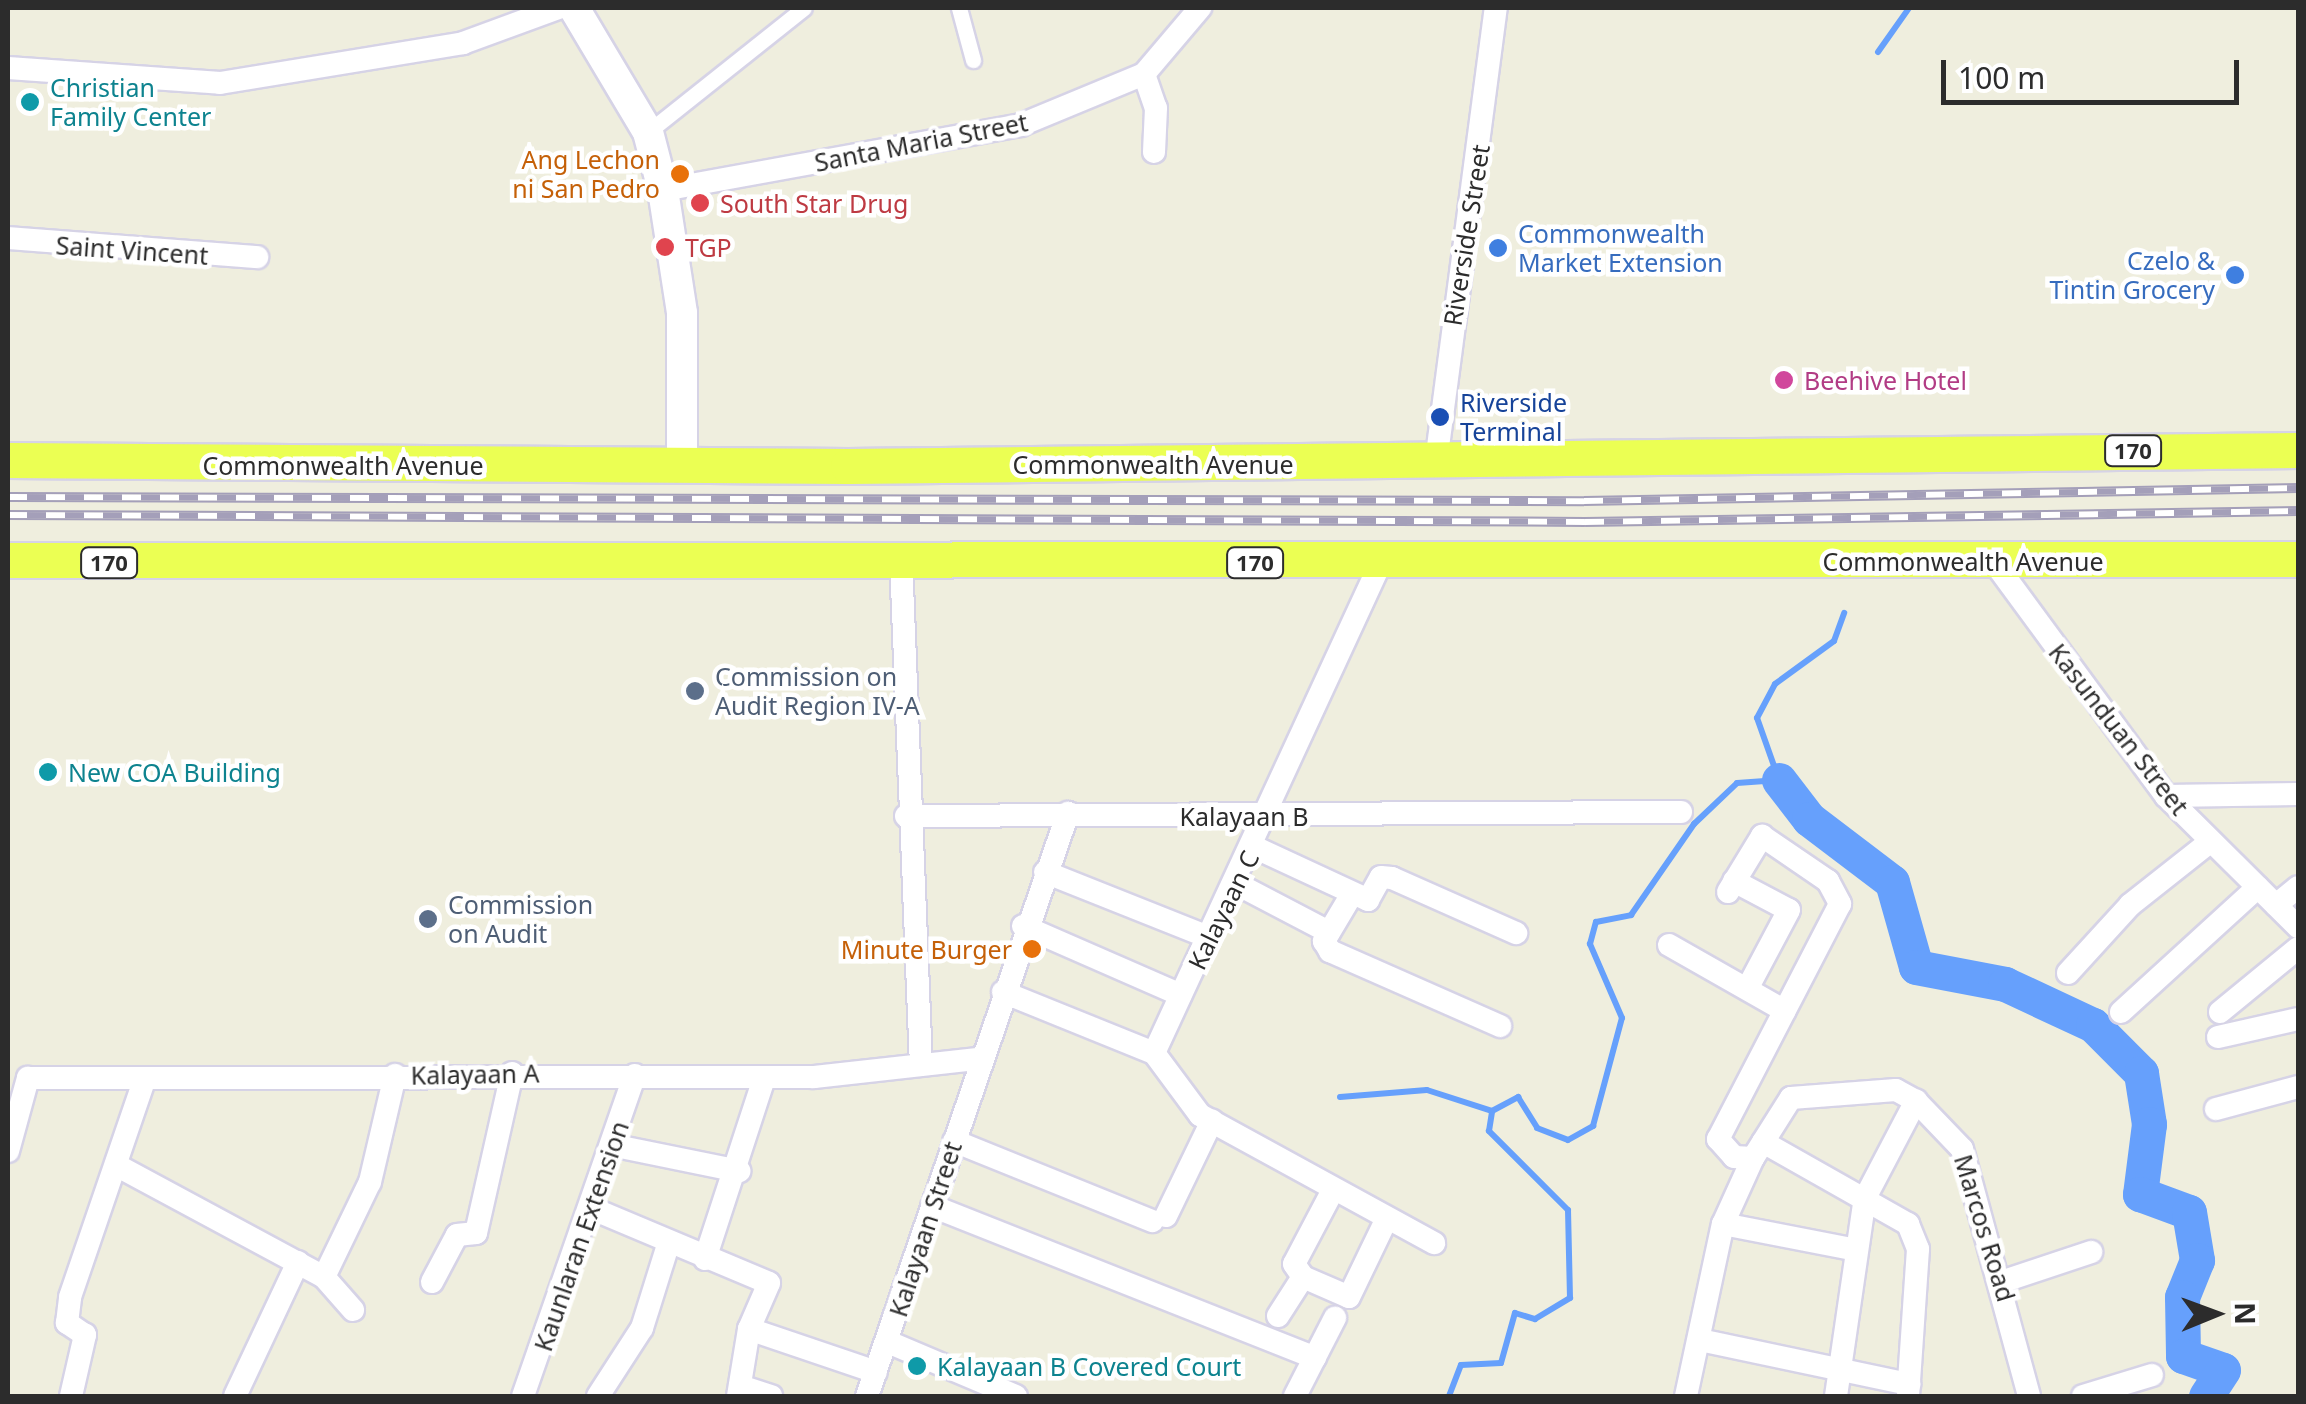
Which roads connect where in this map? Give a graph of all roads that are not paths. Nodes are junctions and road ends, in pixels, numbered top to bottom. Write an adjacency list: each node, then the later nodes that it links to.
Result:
1 (558, 8): 8 (street)
2 (574, 8): 10 (main road)
3 (804, 8): 10 (street)
4 (959, 8): 7 (street)
5 (1200, 8): 9 (street, Santa Maria Street)
6 (1496, 8): 17 (street, Riverside Street)
7 (973, 60)
8 (8, 68)
9 (1144, 74): 11 (street); 12 (street, Santa Maria Street)
10 (648, 132): 12 (main road)
11 (1154, 152)
12 (663, 190): 18 (main road)
13 (8, 238): 14 (street, Saint Vincent)
14 (257, 257)
15 (2298, 450): 17 (main road, Commonwealth Avenue / 170)
16 (8, 460): 18 (main road, Commonwealth Avenue / 170)
17 (1436, 462): 18 (main road, Commonwealth Avenue / 170)
18 (682, 466)
19 (901, 559): 21 (main road, Commonwealth Avenue / 170); 22 (main road, Commonwealth Avenue / 170); 28 (street)
20 (2298, 559): 23 (main road, Commonwealth Avenue / 170)
21 (8, 560)
22 (1381, 562): 23 (main road, Commonwealth Avenue / 170); 29 (street, Kalayaan C)
23 (1994, 562): 25 (street, Kasunduan Street)
24 (2298, 794): 25 (street)
25 (2166, 796): 30 (street, Kasunduan Street)
26 (1682, 812): 29 (street, Kalayaan B)
27 (1068, 813): 28 (street, Kalayaan B); 29 (street, Kalayaan B); 32 (street)
28 (906, 816): 59 (street)
29 (1266, 817): 31 (street, Kalayaan C)
30 (2211, 841): 34 (street, Kasunduan Street); 47 (street)
31 (1254, 848): 33 (street, Kalayaan C); 36 (street)
32 (1045, 872): 38 (street); 43 (street)
33 (1237, 884): 41 (street); 43 (street, Kalayaan C)
34 (2258, 887): 37 (street, Kasunduan Street); 52 (street)
35 (2298, 887): 37 (street)
36 (1352, 894): 41 (street); 42 (street)
37 (2276, 905): 39 (street, Kasunduan Street)
38 (1023, 926): 49 (street); 50 (street)
39 (2298, 927)
40 (1780, 928): 45 (street); 45 (street); 48 (street)
41 (1328, 932): 55 (street)
42 (1516, 932)
43 (1208, 937): 50 (street, Kalayaan C)
44 (1669, 945): 48 (street)
45 (1820, 948): 51 (street)
46 (2298, 948): 53 (street)
47 (2068, 973)
48 (1747, 989): 51 (street)
49 (1002, 992): 57 (street); 58 (street)
50 (1181, 995): 57 (street, Kalayaan C)
51 (1785, 1011): 72 (street)
52 (2121, 1012)
53 (2220, 1012)
54 (2298, 1020): 56 (street)
55 (1500, 1026)
56 (2218, 1037)
57 (1154, 1053): 68 (street)
58 (978, 1059): 59 (street, Kalayaan A); 69 (street, Kalayaan Street)
59 (921, 1065): 64 (street, Kalayaan A)
60 (512, 1072): 61 (street, Kalayaan A); 62 (street, Kalayaan A); 90 (street)
61 (395, 1075): 63 (street, Kalayaan A); 87 (street)
62 (636, 1075): 64 (street, Kalayaan A); 70 (street, Kaunlaran Extension)
63 (145, 1078): 71 (street, Kalayaan A); 73 (street)
64 (764, 1078): 74 (street)
65 (2298, 1087): 67 (street)
66 (1916, 1102): 72 (street); 76 (street); 89 (street, Marcos Road)
67 (2216, 1109)
68 (1212, 1121): 69 (street); 75 (street)
69 (954, 1141): 77 (street, Kalayaan Street)
70 (616, 1146): 74 (street); 78 (street, Kaunlaran Extension)
71 (8, 1150)
72 (1758, 1150): 76 (street); 80 (street)
73 (116, 1165): 86 (street); 104 (street)
74 (738, 1171): 85 (street)
75 (1332, 1192): 79 (street); 88 (street)
76 (1864, 1198): 83 (street); 101 (street)
77 (932, 1206): 96 (street, Kalayaan Street); 97 (street)
78 (593, 1210): 81 (street); 103 (street, Kaunlaran Extension)
79 (1386, 1220): 82 (street); 88 (street)
80 (1723, 1224): 83 (street); 95 (street)
81 (669, 1242): 85 (street); 106 (street)
82 (1434, 1243)
83 (1852, 1248): 100 (street)
84 (2091, 1252): 89 (street)
85 (706, 1258): 94 (street)
86 (298, 1262): 87 (street); 105 (street)
87 (324, 1277): 91 (street)
88 (1303, 1277): 92 (street)
89 (2004, 1281): 112 (street, Marcos Road)
90 (432, 1282)
91 (353, 1310)
92 (1278, 1316)
93 (1335, 1318): 97 (street)
94 (749, 1329): 98 (street); 102 (street)
95 (1700, 1340): 100 (street); 111 (street)
96 (888, 1342): 98 (street, Kalayaan Street); 109 (street)
97 (1315, 1358): 110 (street)
98 (876, 1372): 108 (street, Kalayaan Street)
99 (2152, 1376): 113 (street)
100 (1838, 1385): 101 (street)
101 (1908, 1390)
102 (739, 1391): 107 (street)
103 (525, 1395)
104 (71, 1396)
105 (235, 1396)
106 (598, 1396)
107 (771, 1396)
108 (867, 1396)
109 (1016, 1396)
110 (1295, 1396)
111 (1686, 1396)
112 (2029, 1396)
113 (2083, 1396)

